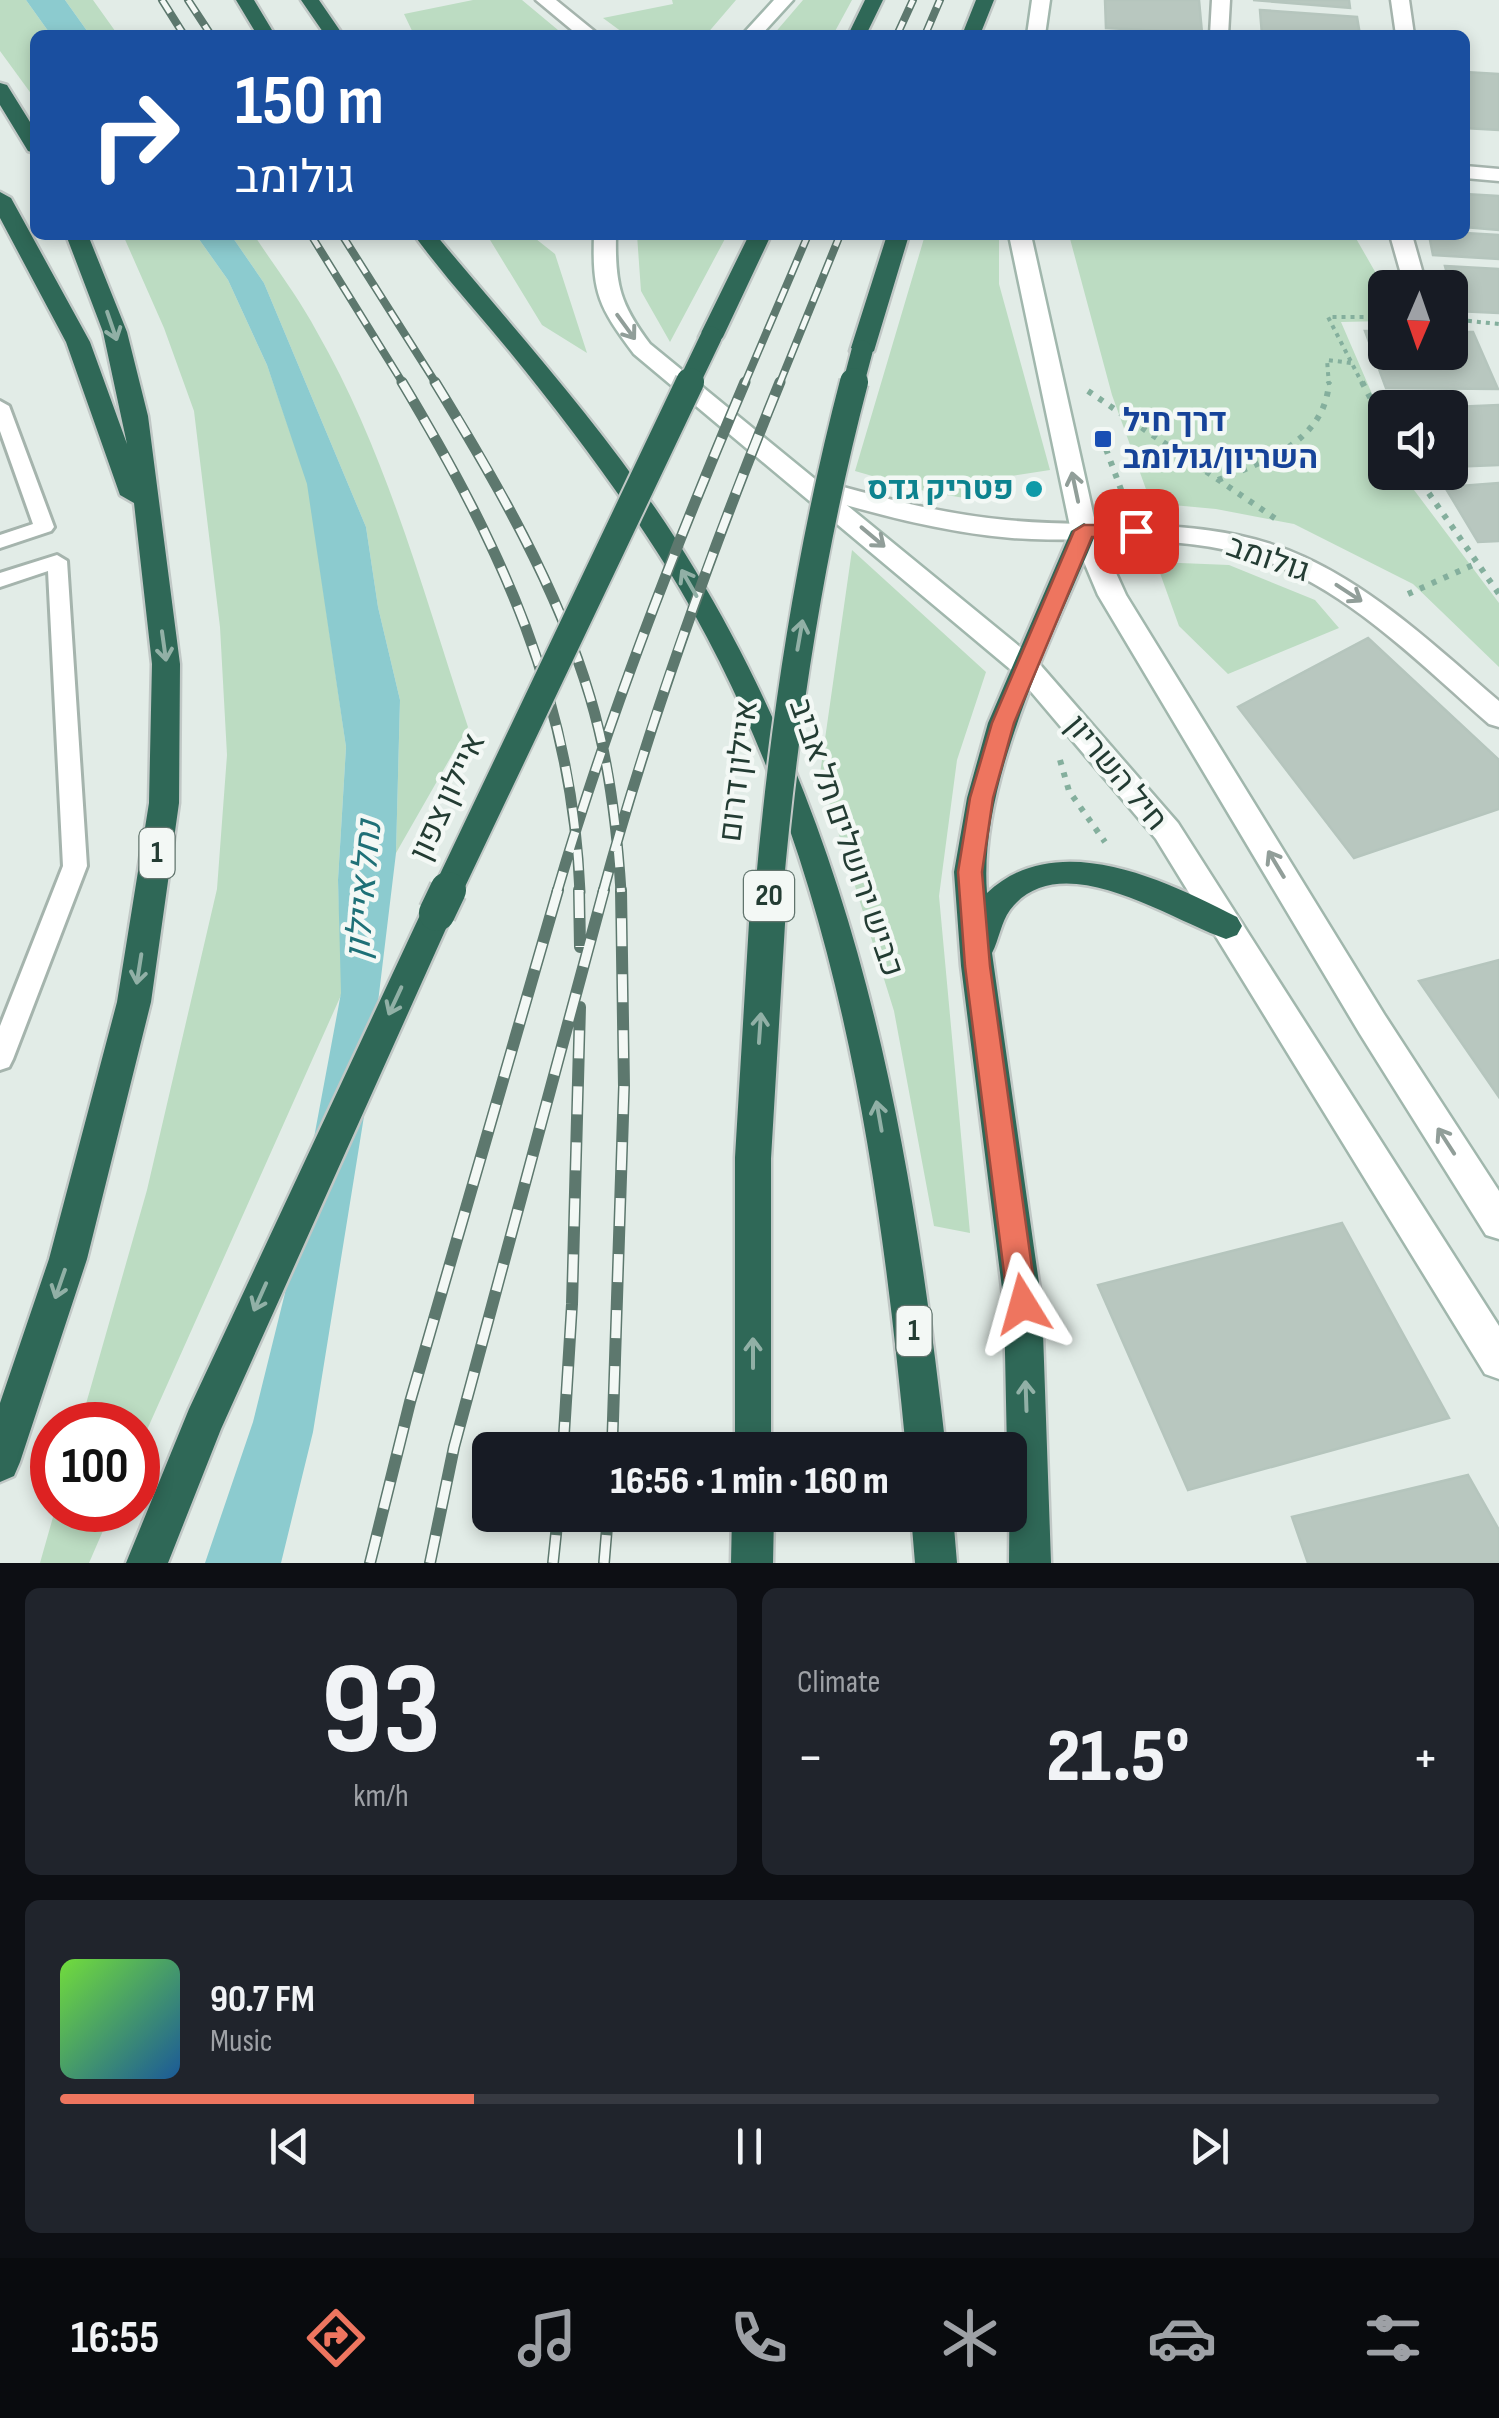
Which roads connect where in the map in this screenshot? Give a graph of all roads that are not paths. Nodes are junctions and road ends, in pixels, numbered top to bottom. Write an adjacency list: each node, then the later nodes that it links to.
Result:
1 (245, 0): 10 (highway)
2 (310, 0): 11 (highway)
3 (545, 0): 12 (main road)
4 (784, 0): 13 (main road)
5 (874, 0): 14 (highway)
6 (985, 0): 15 (highway)
7 (1040, 0): 16 (main road)
8 (1221, 0): 17 (main road)
9 (1400, 0): 18 (main road)
10 (263, 30)
11 (331, 30)
12 (584, 30)
13 (757, 30)
14 (859, 30)
15 (973, 30)
16 (1037, 30)
17 (1219, 30)
18 (1404, 30)
19 (0, 89): 20 (highway)
20 (30, 139)
21 (1470, 172): 22 (main road)
22 (1499, 175)
23 (0, 198): 38 (highway)
24 (80, 240): 38 (highway, 1, one-way to 38)
25 (429, 240): 33 (highway, כביש ירושלים תל אביב / 1)
26 (448, 240): 33 (highway)
27 (606, 240): 35 (main road, חיל השריון, one-way to 35)
28 (758, 240): 51 (highway, איילון צפון, one-way to 51, bridge)
29 (896, 240): 47 (highway, איילון דרום / 20, one-way to 29, bridge)
30 (1021, 240): 36 (main road, one-way to 30)
31 (1402, 240): 32 (main road)
32 (1411, 270)
33 (480, 302): 48 (highway, כביש ירושלים תל אביב / 1, one-way to 33)
34 (0, 406): 37 (lane)
35 (814, 487): 36 (main road, גולומב); 40 (main road, חיל השריון, one-way to 40)
36 (1084, 531): 40 (highway); 41 (main road, גולומב, one-way to 41); 45 (main road, one-way to 36)
37 (0, 542)
38 (150, 542): 49 (highway, 1, one-way to 49)
39 (0, 580): 44 (lane)
40 (1026, 667): 42 (main road, חיל השריון); 43 (highway)
41 (1499, 717)
42 (1226, 926): 43 (highway); 46 (main road, חיל השריון)
43 (977, 966): 53 (highway, one-way to 43)
44 (0, 1059)
45 (1499, 1223)
46 (1499, 1361)
47 (753, 1432)
48 (924, 1432)
49 (0, 1462)
50 (933, 1532): 52 (highway)
51 (146, 1563)
52 (936, 1563)
53 (1030, 1563)

